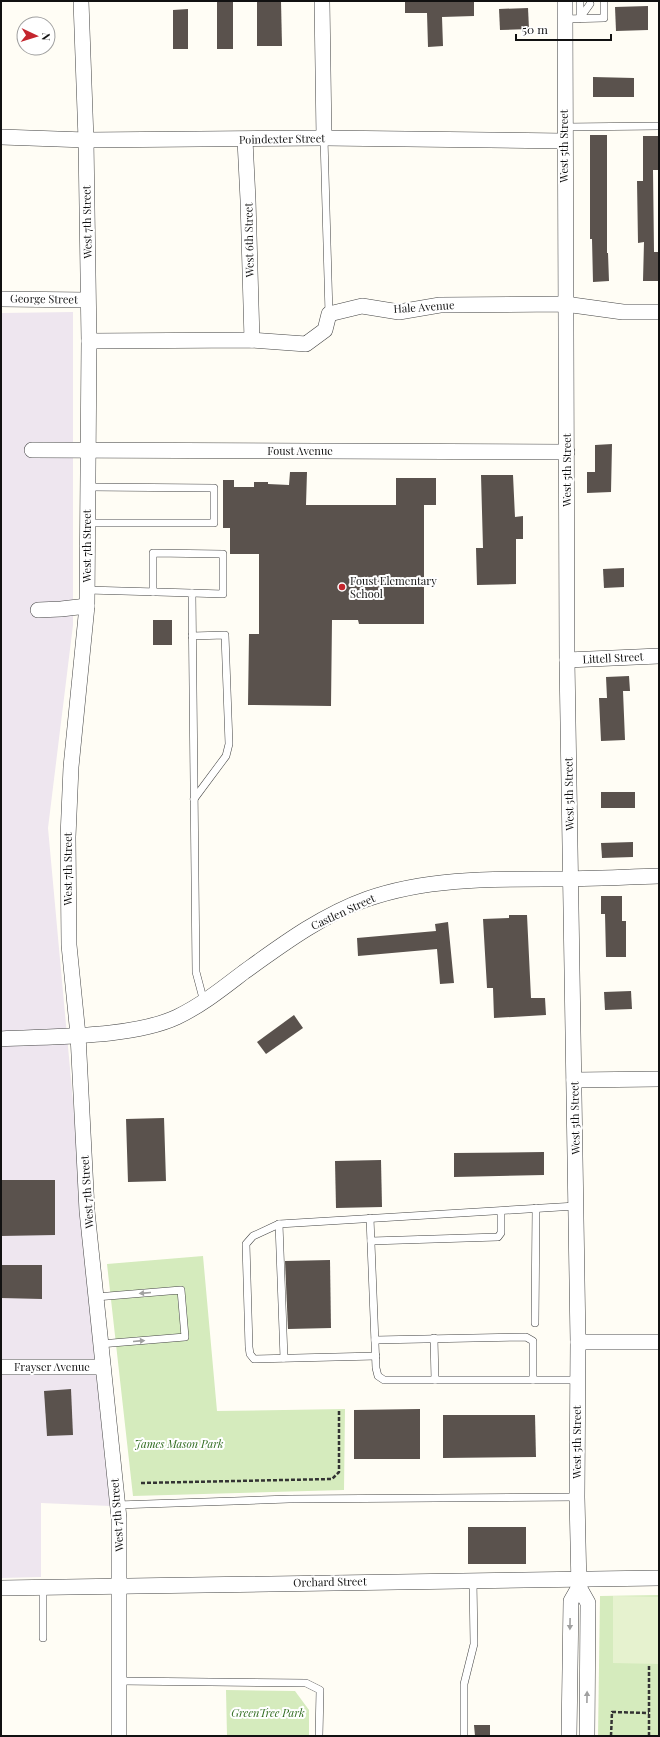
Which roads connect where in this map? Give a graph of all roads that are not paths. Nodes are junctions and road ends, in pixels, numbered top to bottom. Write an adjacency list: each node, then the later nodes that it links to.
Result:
1 (81, 1): 13 (street, West 7th Street)
2 (322, 1): 12 (street)
3 (565, 1): 8 (street, West 5th Street)
4 (580, 1): 7 (lane)
5 (604, 1): 7 (lane)
6 (590, 4): 7 (lane)
7 (580, 18): 8 (lane)
8 (564, 19): 10 (street, West 5th Street)
9 (659, 126): 10 (lane)
10 (564, 134): 12 (street, Poindexter Street); 17 (street, West 5th Street)
11 (1, 137): 13 (street, Poindexter Street)
12 (324, 138): 14 (street, Poindexter Street); 19 (lane)
13 (86, 140): 14 (street, Poindexter Street); 16 (street, West 7th Street)
14 (245, 140): 20 (street, West 6th Street)
15 (1, 299): 16 (street, George Street)
16 (87, 300): 21 (street, West 7th Street)
17 (564, 304): 18 (street, Hale Avenue); 19 (street, Hale Avenue); 24 (street, West 5th Street)
18 (659, 312)
19 (329, 314): 20 (street)
20 (252, 340): 21 (street)
21 (89, 341): 23 (street, West 7th Street)
22 (32, 450): 23 (street, Foust Avenue)
23 (88, 451): 24 (street, Foust Avenue); 25 (street, West 7th Street)
24 (567, 452): 34 (street, West 5th Street)
25 (88, 487): 26 (street, West 7th Street); 26 (lane)
26 (88, 523): 27 (street, West 7th Street)
27 (87, 590): 28 (lane); 30 (street, West 7th Street)
28 (153, 592): 29 (lane); 29 (lane)
29 (192, 593): 32 (lane)
30 (87, 606): 31 (street); 39 (street, West 7th Street)
31 (38, 610)
32 (192, 636): 35 (lane); 35 (lane)
33 (659, 656): 34 (street, Littell Street)
34 (567, 660): 37 (street, West 5th Street)
35 (194, 799): 38 (lane)
36 (659, 876): 37 (street, Castlen Street)
37 (571, 879): 38 (street, Castlen Street); 42 (street, West 5th Street)
38 (204, 1002): 39 (street, Castlen Street)
39 (78, 1035): 40 (street, Castlen Street); 49 (street, West 7th Street)
40 (1, 1039)
41 (659, 1079): 42 (street)
42 (574, 1080): 43 (street, West 5th Street)
43 (576, 1206): 44 (lane); 53 (street, West 5th Street)
44 (536, 1208): 45 (lane); 50 (lane)
45 (501, 1210): 46 (lane); 48 (lane)
46 (370, 1218): 47 (lane); 48 (lane)
47 (279, 1224): 57 (lane); 57 (lane)
48 (371, 1241): 52 (lane)
49 (96, 1297): 55 (street, West 7th Street); 55 (lane, one-way to 49)
50 (535, 1323)
51 (434, 1338): 52 (lane); 60 (lane); 61 (lane)
52 (375, 1340): 56 (lane)
53 (578, 1342): 54 (street); 62 (street, West 5th Street)
54 (659, 1342)
55 (100, 1344): 59 (street, West 7th Street)
56 (376, 1356): 57 (lane); 60 (lane)
57 (284, 1358)
58 (1, 1367): 59 (street, Frayser Avenue)
59 (103, 1367): 64 (street, West 7th Street)
60 (435, 1380): 61 (lane)
61 (533, 1380): 62 (lane)
62 (578, 1380): 63 (street, West 5th Street)
63 (577, 1497): 64 (lane); 67 (street, West 5th Street)
64 (117, 1505): 68 (street, West 7th Street)
65 (659, 1578): 67 (street, Orchard Street)
66 (473, 1580): 67 (street, Orchard Street); 68 (street, Orchard Street); 75 (lane)
67 (578, 1583): 76 (street, West 5th Street, one-way to 76); 77 (street, West 5th Street, one-way to 67)
68 (120, 1585): 69 (street, Orchard Street); 72 (street, West 7th Street)
69 (43, 1587): 70 (street, Orchard Street); 71 (lane)
70 (1, 1588)
71 (43, 1638)
72 (120, 1680): 73 (street, West 7th Street); 74 (lane)
73 (119, 1736)
74 (319, 1736)
75 (464, 1736)
76 (569, 1736)
77 (587, 1736)

